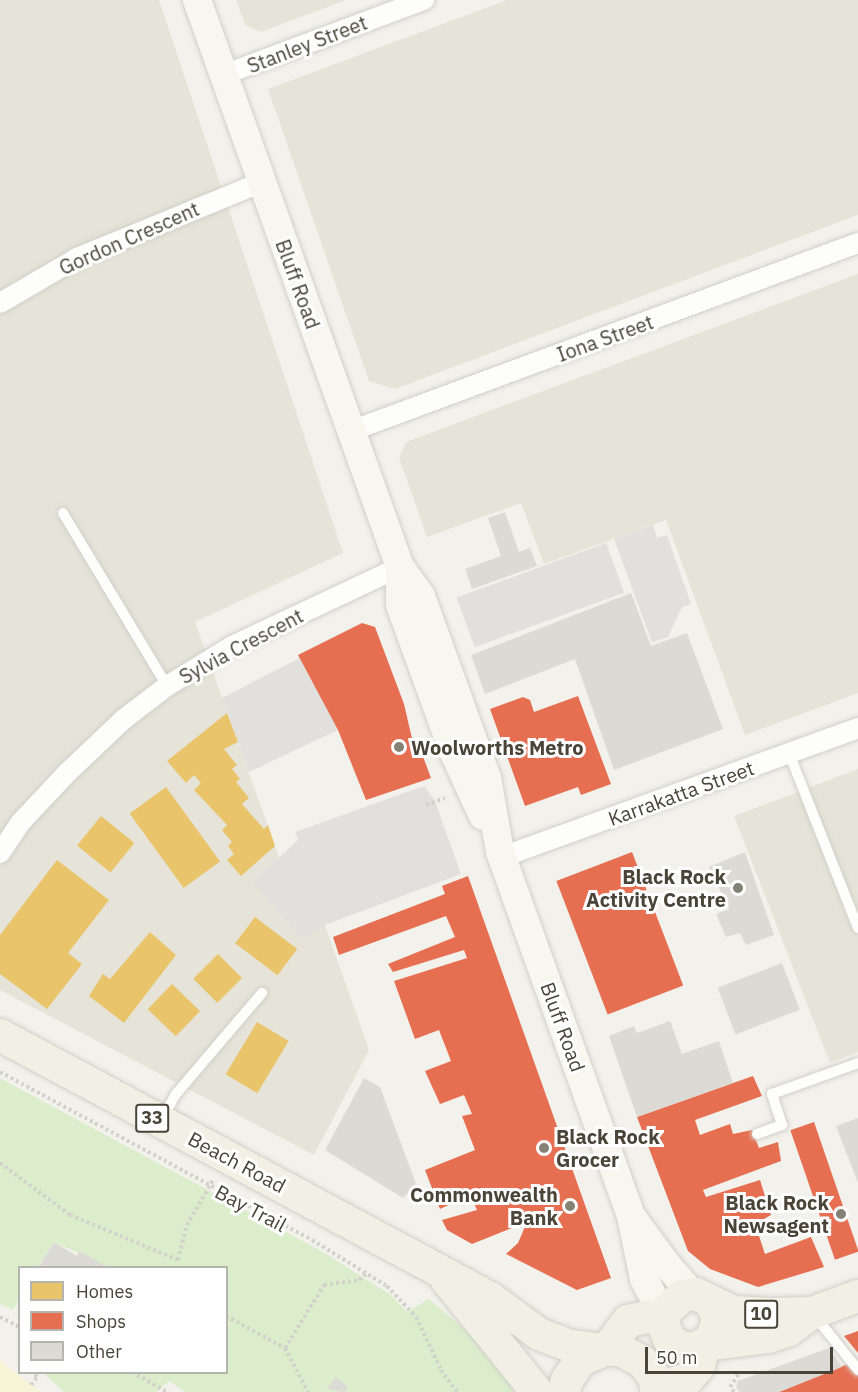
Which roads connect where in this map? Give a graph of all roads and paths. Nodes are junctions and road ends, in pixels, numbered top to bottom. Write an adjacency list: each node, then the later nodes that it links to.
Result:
1 (197, 0): 3 (main road, Bluff Road)
2 (424, 0): 3 (street, Stanley Street)
3 (223, 75): 4 (main road, Bluff Road)
4 (262, 182): 6 (street, Gordon Crescent); 7 (main road, Bluff Road)
5 (858, 243): 7 (street, Iona Street)
6 (0, 303)
7 (351, 431): 9 (main road, Bluff Road)
8 (63, 513): 10 (lane)
9 (400, 567): 10 (street, Sylvia Crescent); 15 (main road, Bluff Road)
10 (167, 686): 16 (street, Sylvia Crescent)
11 (858, 728): 12 (street, Karrakatta Street)
12 (789, 753): 15 (street, Karrakatta Street); 17 (lane)
13 (445, 798): 14 (path)
14 (426, 805)
15 (499, 847): 27 (main road, Bluff Road)
16 (0, 853)
17 (858, 928)
18 (262, 993): 22 (lane)
19 (0, 1035): 22 (main road, Beach Road / 33)
20 (858, 1063): 23 (lane)
21 (0, 1072): 26 (path, Bay Trail)
22 (160, 1122): 24 (main road, Beach Road / 33)
23 (757, 1134)
24 (227, 1157): 26 (path); 31 (main road, Beach Road / 33)
25 (0, 1163): 28 (path)
26 (209, 1186): 28 (path); 30 (path, Bay Trail)
27 (631, 1216): 33 (main road, Bluff Road); 37 (main road, Bluff Road)
28 (178, 1260): 29 (path)
29 (179, 1266)
30 (366, 1274): 40 (path); 50 (path, Bay Trail)
31 (442, 1274): 41 (main road, Beach Road / 33); 51 (main road, Beach Road / 33)
32 (858, 1296): 34 (main road, 10)
33 (706, 1300): 34 (main road, 10); 37 (main road); 39 (main road, 10)
34 (812, 1313): 39 (main road, 10); 42 (lane)
35 (0, 1317): 38 (path)
36 (228, 1317): 40 (path)
37 (664, 1319): 39 (main road, 10); 41 (main road)
38 (18, 1326)
39 (704, 1346): 47 (main road, 10)
40 (285, 1347): 49 (path)
41 (605, 1350): 47 (main road, Beach Road / 33); 52 (main road)
42 (858, 1370)
43 (739, 1373): 53 (path)
44 (35, 1374): 46 (path)
45 (136, 1374): 48 (path)
46 (31, 1385)
47 (658, 1391)
48 (167, 1392)
49 (308, 1392)
50 (456, 1392)
51 (537, 1392)
52 (564, 1392)
53 (734, 1392)

